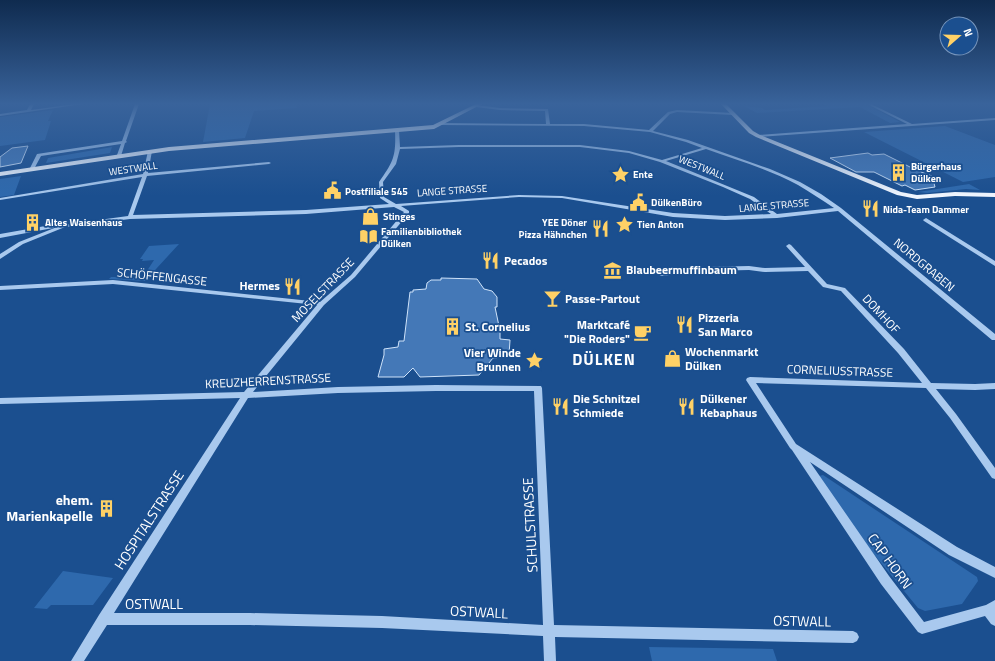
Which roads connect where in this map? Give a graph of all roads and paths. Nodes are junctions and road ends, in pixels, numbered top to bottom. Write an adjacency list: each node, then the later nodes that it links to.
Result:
1 (127, 135): 7 (street)
2 (337, 135): 10 (main road)
3 (397, 135): 8 (street)
4 (662, 135): 9 (street, NORDGRABEN)
5 (774, 135): 6 (street)
6 (758, 136): 17 (main road)
7 (125, 142): 11 (street); 14 (street)
8 (398, 148): 12 (street, WESTWALL); 19 (street)
9 (705, 148): 12 (street); 20 (street, NORDGRABEN)
10 (150, 151): 11 (main road); 16 (street)
11 (119, 155): 14 (main road)
12 (662, 161): 21 (street, WESTWALL)
13 (269, 163): 16 (street, WESTWALL)
14 (32, 168): 15 (main road)
15 (0, 174)
16 (145, 175): 18 (street, WESTWALL); 22 (street)
17 (995, 195)
18 (0, 199)
19 (395, 205): 21 (street, LANGE STRASSE); 22 (street, LANGE STRASSE); 32 (street, MOSELSTRASSE)
20 (839, 209): 21 (street, LANGE STRASSE); 33 (street, NORDGRABEN)
21 (776, 216)
22 (130, 217): 24 (street, LANGE STRASSE)
23 (926, 220): 28 (street)
24 (64, 226): 25 (street); 27 (street, LANGE STRASSE)
25 (0, 236)
26 (789, 246): 29 (street, DOMHOF)
27 (0, 257)
28 (995, 264)
29 (810, 270): 30 (street); 35 (street, DOMHOF)
30 (661, 274)
31 (0, 288): 32 (street, SCHÖFFENGASSE)
32 (322, 304): 38 (street, MOSELSTRASSE)
33 (995, 338)
34 (750, 380): 35 (street, CORNELIUSSTRASSE); 40 (street, CAP HORN)
35 (929, 385): 36 (street, CORNELIUSSTRASSE); 41 (street, DOMHOF)
36 (995, 386)
37 (538, 388): 38 (street, KREUZHERRENSTRASSE); 46 (street, SCHULSTRASSE)
38 (246, 395): 39 (street, KREUZHERRENSTRASSE); 44 (street, HOSPITALSTRASSE)
39 (0, 401)
40 (793, 446): 42 (street, CAP HORN); 43 (street, CAP HORN)
41 (995, 475)
42 (995, 573)
43 (991, 608): 45 (street)
44 (103, 619): 46 (street, OSTWALL); 48 (street, HOSPITALSTRASSE)
45 (995, 620)
46 (549, 631): 47 (street, OSTWALL); 49 (street, SCHULSTRASSE)
47 (853, 637)
48 (77, 661)
49 (550, 661)

